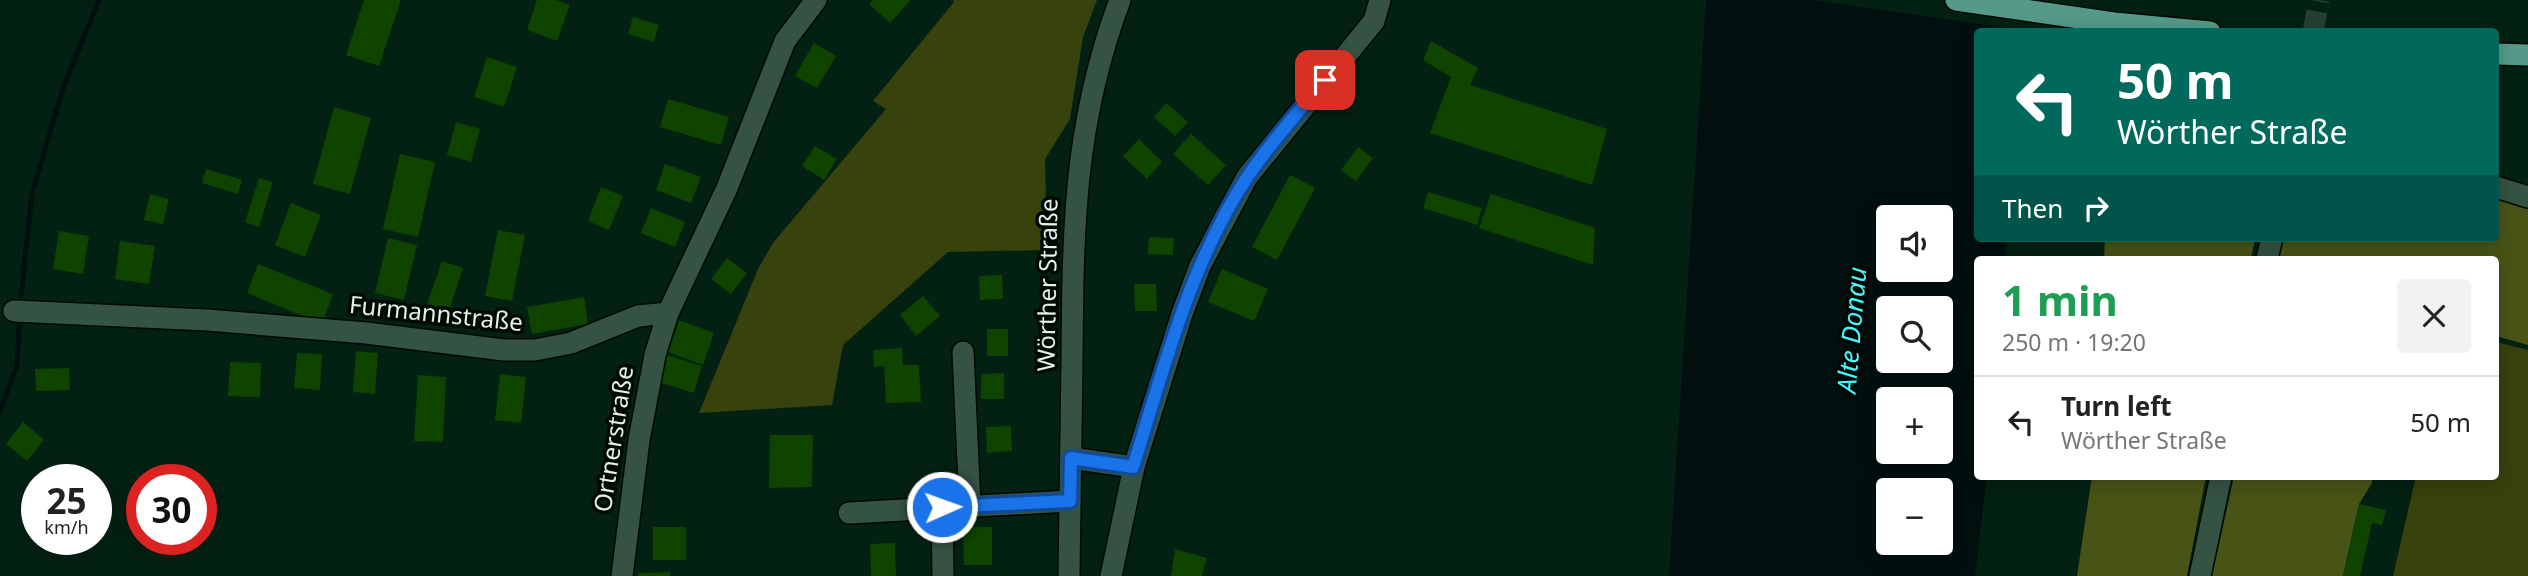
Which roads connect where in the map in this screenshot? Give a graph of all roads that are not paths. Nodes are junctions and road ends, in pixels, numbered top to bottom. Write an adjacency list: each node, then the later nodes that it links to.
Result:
1 (816, 0): 11 (street)
2 (1119, 0): 13 (street, Wörther Straße)
3 (1380, 0): 14 (street)
4 (1956, 0): 5 (main road)
5 (2167, 28)
6 (2499, 54): 7 (main road)
7 (2528, 55)
8 (2499, 188): 9 (street)
9 (2528, 197)
10 (13, 311): 11 (street, Furmannstraße)
11 (668, 313): 20 (street, Ortnerstraße)
12 (963, 352): 17 (street)
13 (1071, 458): 14 (street); 16 (street, Wörther Straße)
14 (1133, 467): 23 (street)
15 (2220, 480): 24 (street)
16 (1070, 501): 17 (street); 22 (street, Wörther Straße)
17 (970, 506): 18 (street)
18 (942, 507): 19 (street); 21 (street)
19 (849, 513)
20 (622, 576)
21 (943, 576)
22 (1069, 576)
23 (1111, 576)
24 (2200, 576)

